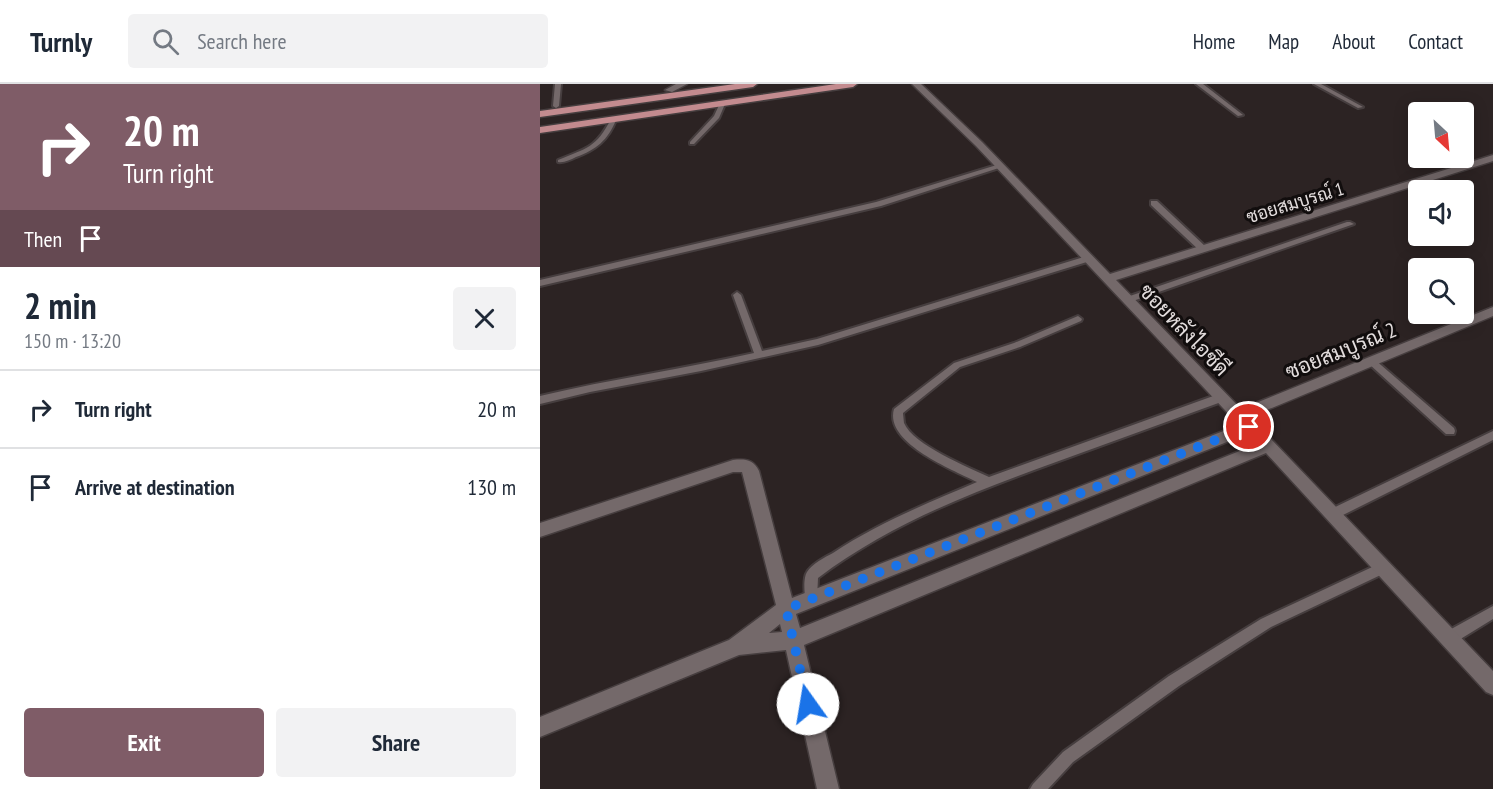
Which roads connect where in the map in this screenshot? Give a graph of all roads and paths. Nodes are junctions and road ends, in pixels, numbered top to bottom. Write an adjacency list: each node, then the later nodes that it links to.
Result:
1 (558, 84): 12 (lane)
2 (683, 84): 10 (street)
3 (710, 84): 10 (main road)
4 (753, 84): 15 (main road)
5 (803, 84): 18 (main road)
6 (853, 84): 11 (main road)
7 (916, 84): 23 (street, ซอยหลังไอซีดี)
8 (1198, 84): 16 (lane)
9 (1317, 84): 13 (lane)
10 (669, 90): 12 (main road)
11 (722, 104): 17 (main road); 20 (lane)
12 (556, 106): 14 (main road)
13 (1360, 107)
14 (540, 108)
15 (540, 114)
16 (1240, 115)
17 (614, 120): 19 (main road); 22 (lane)
18 (540, 122)
19 (540, 130)
20 (692, 143)
21 (1493, 158): 26 (street, ซอยสมบูรณ์ 1)
22 (560, 161)
23 (1000, 166): 27 (street, ซอยหลังไอซีดี); 29 (lane)
24 (1154, 202): 26 (lane)
25 (1350, 224): 31 (lane)
26 (1203, 249): 28 (street, ซอยสมบูรณ์ 1)
27 (1087, 260): 28 (street, ซอยหลังไอซีดี); 34 (lane)
28 (1106, 279): 31 (street, ซอยหลังไอซีดี)
29 (540, 284)
30 (737, 295): 34 (lane)
31 (1127, 300): 36 (street, ซอยหลังไอซีดี)
32 (1493, 311): 35 (street, ซอยสมบูรณ์ 2)
33 (1078, 319): 42 (lane)
34 (759, 355): 37 (lane)
35 (1371, 361): 38 (street, ซอยสมบูรณ์ 2); 39 (lane)
36 (1220, 398): 38 (street, ซอยหลังไอซีดี); 42 (lane)
37 (540, 400)
38 (1244, 421): 41 (street, ซอยหลังไอซีดี); 46 (street, ซอยสมบูรณ์ 2)
39 (1450, 431)
40 (1493, 435): 43 (lane)
41 (1268, 446): 43 (street, ซอยหลังไอซีดี); 50 (street)
42 (988, 482): 46 (lane)
43 (1333, 514): 45 (street, ซอยหลังไอซีดี)
44 (540, 530): 47 (street)
45 (1383, 568): 49 (street, ซอยหลังไอซีดี); 55 (lane)
46 (811, 599): 47 (street, ซอยสมบูรณ์ 2)
47 (786, 609): 50 (street); 51 (street, ซอยสมบูรณ์ 2)
48 (1493, 612): 49 (lane)
49 (1449, 638): 52 (street, ซอยหลังไอซีดี)
50 (793, 640): 51 (street); 54 (street)
51 (736, 647): 53 (street)
52 (1493, 685)
53 (540, 727)
54 (828, 789)
55 (1038, 789)

